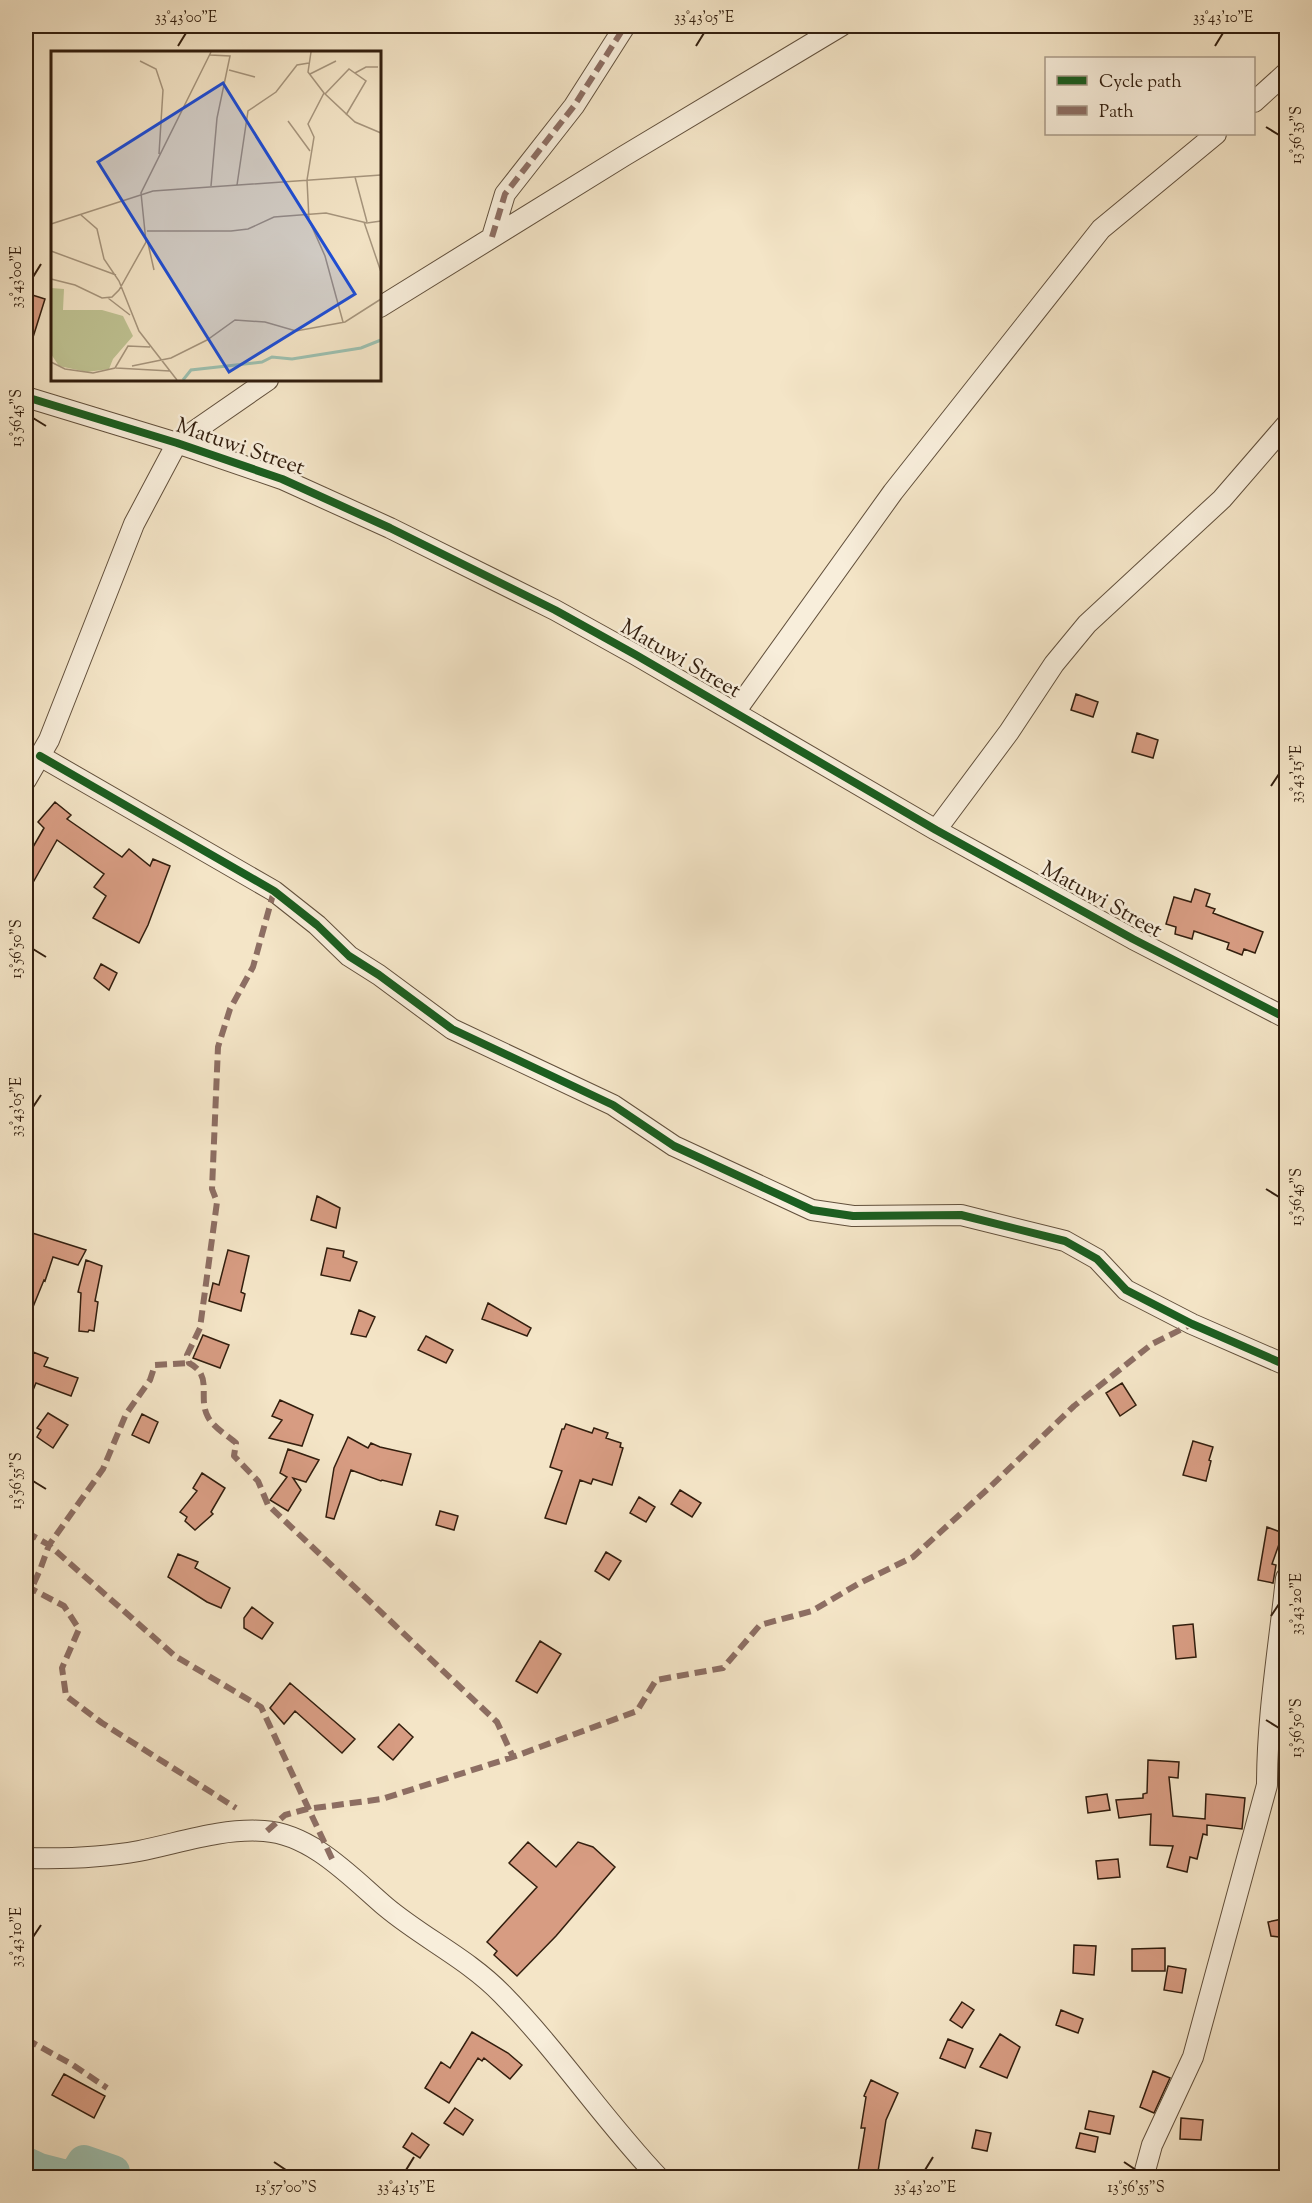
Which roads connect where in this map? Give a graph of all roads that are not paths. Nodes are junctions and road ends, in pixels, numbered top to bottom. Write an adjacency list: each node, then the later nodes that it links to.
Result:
1 (625, 26): 6 (street)
2 (841, 26): 6 (street)
3 (1287, 73): 4 (street)
4 (1255, 101)
5 (1215, 135): 12 (street)
6 (492, 237): 7 (street)
7 (381, 306)
8 (267, 381): 11 (street)
9 (26, 397): 11 (street, Matuwi Street)
10 (1287, 425): 15 (street)
11 (177, 443): 12 (street, Matuwi Street); 13 (street)
12 (735, 712): 15 (street, Matuwi Street)
13 (40, 756): 14 (street); 17 (street)
14 (26, 780)
15 (936, 830): 16 (street, Matuwi Street)
16 (1287, 1018)
17 (1287, 1365)
18 (1287, 1578): 21 (street)
19 (26, 1858): 20 (street)
20 (659, 2178)
21 (1143, 2178)

